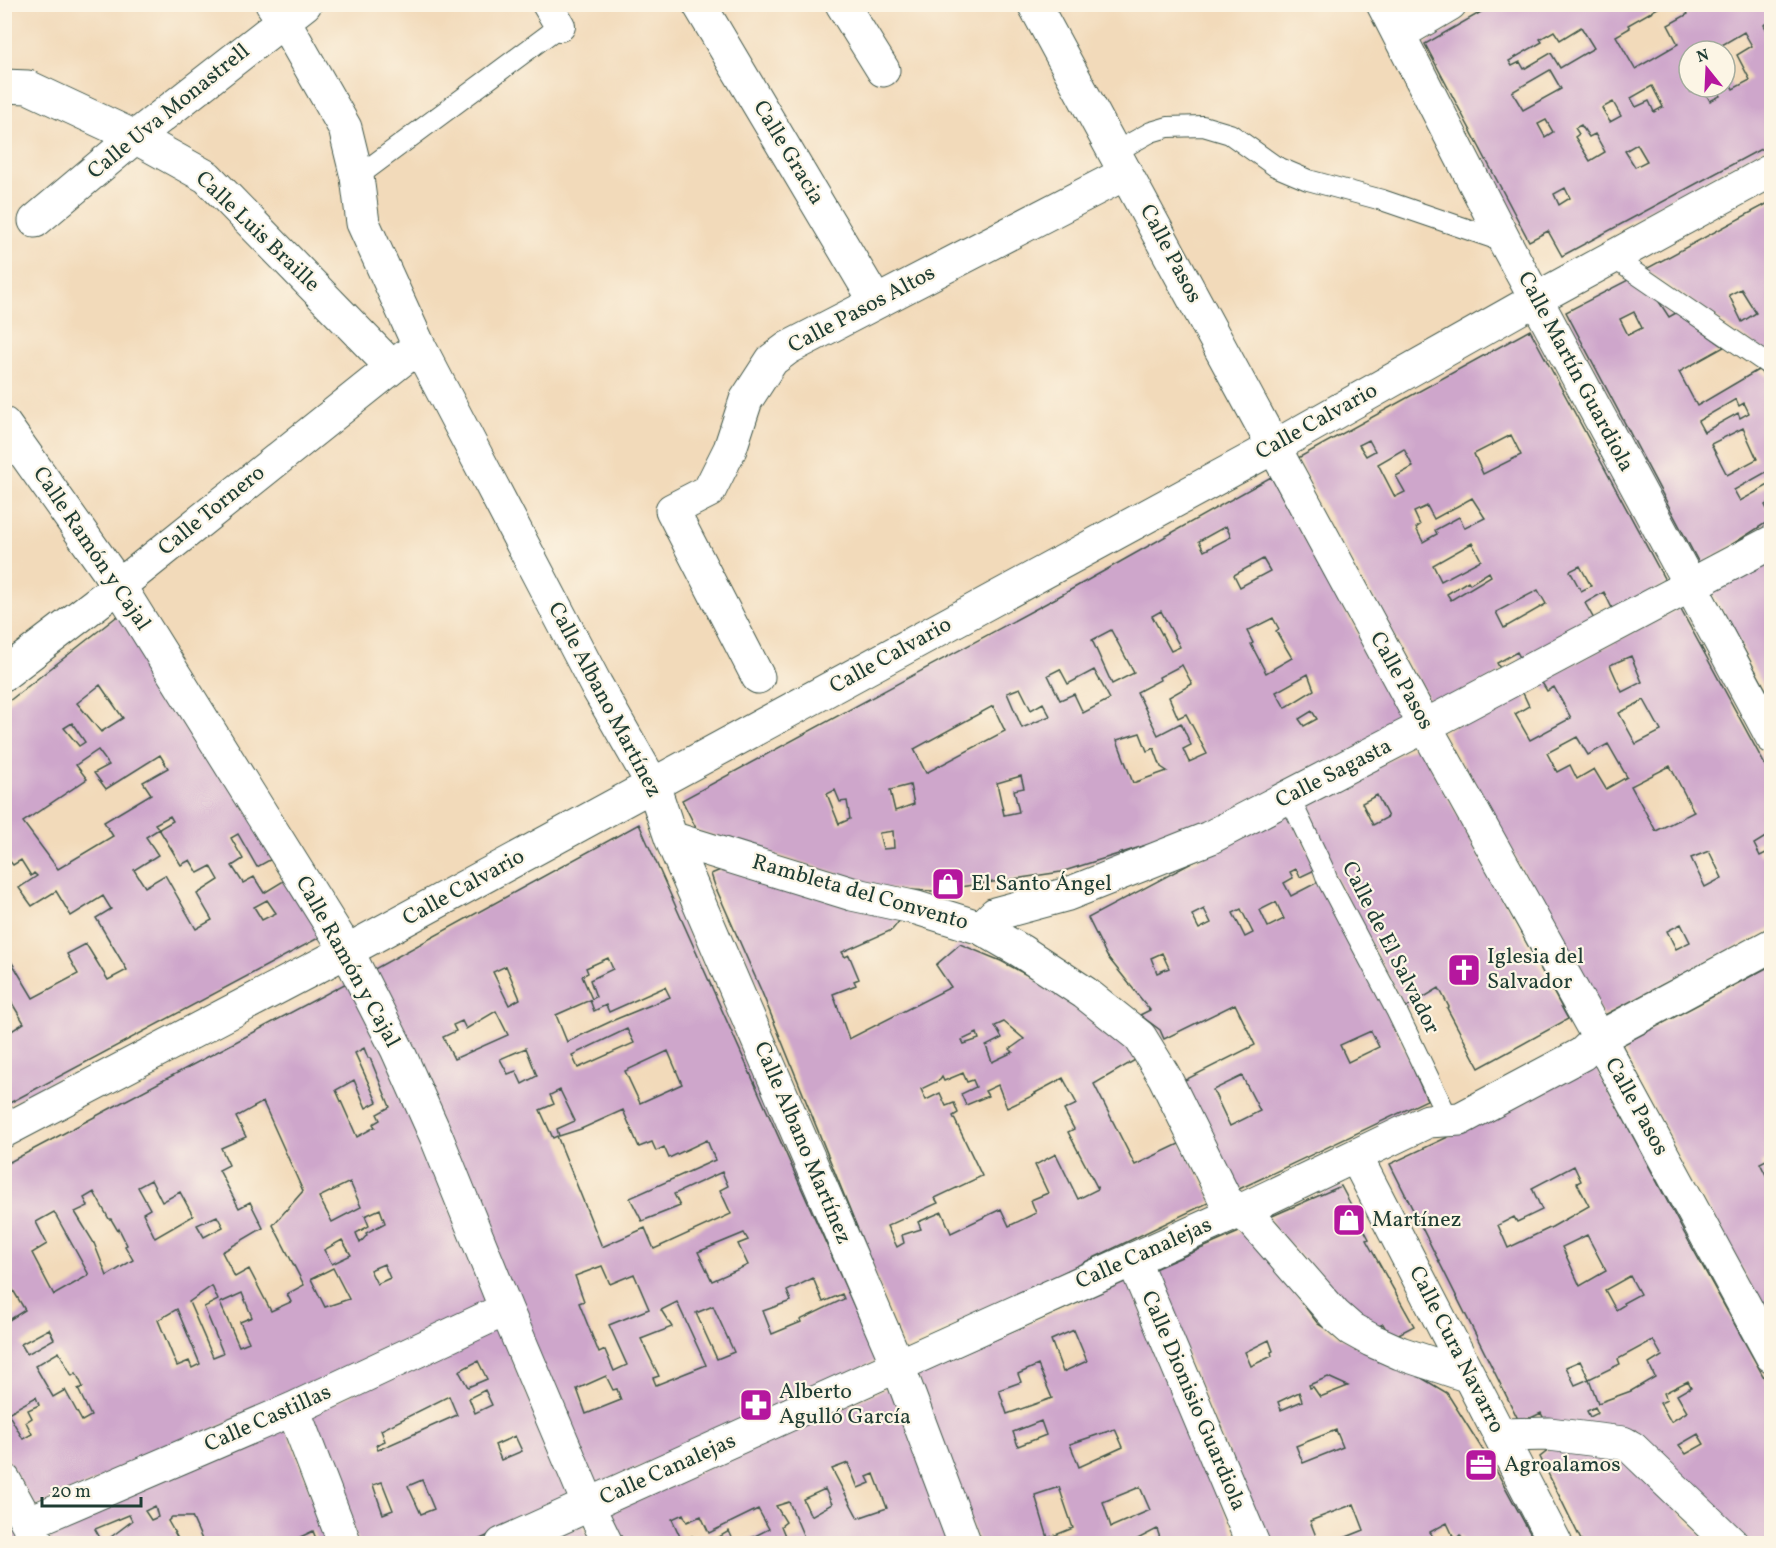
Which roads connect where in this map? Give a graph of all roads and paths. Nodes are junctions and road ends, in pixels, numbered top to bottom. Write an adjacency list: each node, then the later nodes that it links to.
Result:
1 (699, 4): 19 (street, Calle Gracia)
2 (842, 4): 9 (street)
3 (1034, 4): 12 (street, Calle Pasos)
4 (1383, 4): 8 (street, Calle Martín Guardiola)
5 (1450, 4): 8 (street)
6 (287, 10): 11 (street, Calle Uva Monastrell); 14 (street, Calle Albano Martínez)
7 (553, 15): 14 (lane)
8 (1398, 34): 16 (street, Calle Martín Guardiola)
9 (883, 70)
10 (4, 86): 11 (street, Calle Luis Braille)
11 (135, 137): 15 (street, Calle Uva Monastrell); 21 (street, Calle Luis Braille)
12 (1121, 162): 16 (lane); 19 (street, Calle Pasos Altos); 24 (street, Calle Pasos)
13 (1772, 170): 17 (street, Calle Calvario)
14 (357, 177): 20 (street, Calle Albano Martínez)
15 (35, 221)
16 (1505, 242): 18 (street, Calle Martín Guardiola)
17 (1612, 257): 18 (street, Calle Calvario); 22 (lane)
18 (1536, 299): 24 (street, Calle Calvario); 27 (street, Calle Martín Guardiola)
19 (876, 302): 29 (street, Calle Pasos Altos)
20 (419, 346): 21 (street, Calle Tornero); 32 (street, Calle Albano Martínez)
21 (392, 367): 26 (street, Calle Tornero)
22 (1772, 367)
23 (4, 424): 26 (street, Calle Ramón y Cajal)
24 (1274, 447): 30 (street, Calle Pasos); 32 (street, Calle Calvario)
25 (1772, 542): 27 (street, Calle Sagasta)
26 (119, 586): 28 (street, Calle Tornero); 37 (street, Calle Ramón y Cajal)
27 (1689, 586): 30 (street, Calle Sagasta); 31 (street, Calle Martín Guardiola)
28 (4, 674)
29 (758, 677)
30 (1425, 726): 33 (street, Calle Sagasta); 38 (street, Calle Pasos)
31 (1772, 737)
32 (653, 785): 34 (street, Calle Albano Martínez); 37 (street, Calle Calvario)
33 (1289, 797): 35 (street, Calle Sagasta); 39 (lane, Calle de El Salvador)
34 (671, 838): 35 (street, Rambleta del Convento); 46 (street, Calle Albano Martínez)
35 (981, 928): 42 (street, Rambleta del Convento)
36 (1772, 945): 38 (street, Calle Canalejas)
37 (347, 951): 40 (street, Calle Calvario); 44 (street, Calle Ramón y Cajal)
38 (1599, 1038): 39 (street, Calle Canalejas); 45 (street, Calle Pasos)
39 (1449, 1120): 41 (street, Calle Canalejas)
40 (4, 1131)
41 (1356, 1157): 42 (street, Calle Canalejas); 47 (street, Calle Cura Navarro)
42 (1238, 1212): 43 (street, Calle Canalejas); 47 (street, Rambleta del Convento)
43 (1133, 1259): 46 (street, Calle Canalejas); 57 (street, Calle Dionisio Guardiola)
44 (506, 1310): 48 (street, Calle Castillas); 51 (street, Calle Ramón y Cajal)
45 (1772, 1356)
46 (898, 1366): 51 (street, Calle Canalejas); 56 (street, Calle Albano Martínez)
47 (1469, 1376): 49 (street, Calle Cura Navarro)
48 (293, 1410): 52 (street, Calle Castillas); 53 (street)
49 (1500, 1435): 58 (street, Calle Cura Navarro); 59 (street)
50 (4, 1480): 52 (street)
51 (590, 1505): 54 (street, Calle Canalejas); 55 (street, Calle Ramón y Cajal)
52 (33, 1533)
53 (345, 1544)
54 (502, 1544)
55 (608, 1544)
56 (965, 1544)
57 (1252, 1544)
58 (1556, 1544)
59 (1732, 1544)

